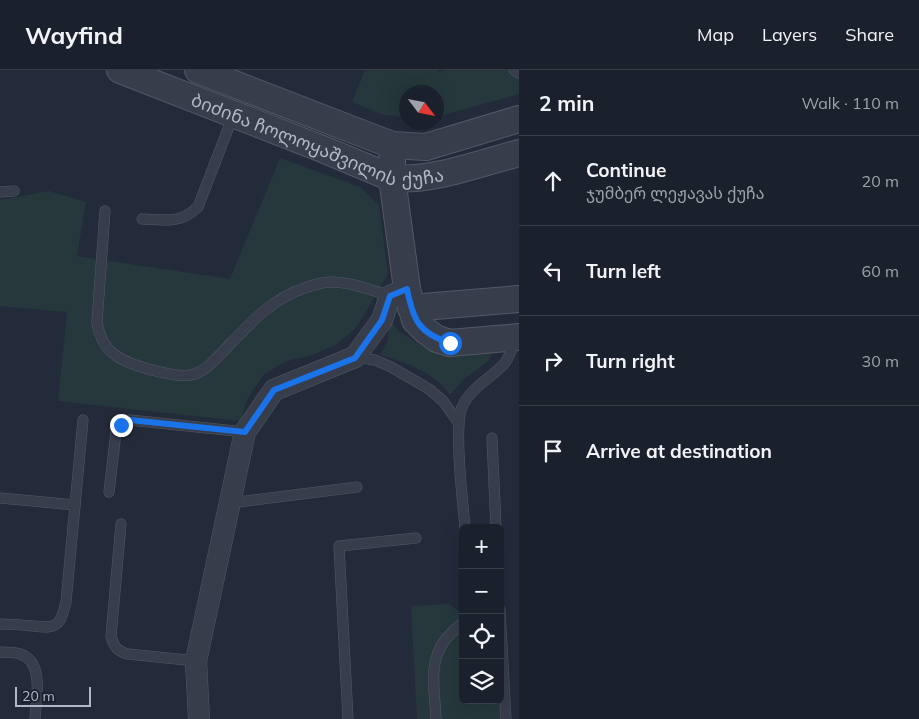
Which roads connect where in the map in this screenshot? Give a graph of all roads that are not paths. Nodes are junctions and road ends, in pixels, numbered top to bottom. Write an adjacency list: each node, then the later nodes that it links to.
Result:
1 (120, 70): 5 (street, ბიძინა ჩოლოყაშვილის ქუჩა)
2 (198, 70): 7 (street, ბიძინა ჩოლოყაშვილის ქუჩა)
3 (514, 70): 4 (lane)
4 (519, 74)
5 (234, 115): 9 (street, ბიძინა ჩოლოყაშვილის ქუჩა); 13 (lane)
6 (519, 119): 7 (street, ბიძინა ჩოლოყაშვილის ქუჩა)
7 (392, 145): 9 (street)
8 (519, 153): 9 (street, ბიძინა ჩოლოყაშვილის ქუჩა)
9 (392, 178): 14 (street)
10 (14, 191): 11 (lane)
11 (0, 192)
12 (105, 211): 14 (lane)
13 (142, 219)
14 (402, 297): 15 (street); 16 (street); 17 (street)
15 (519, 299)
16 (517, 337): 19 (lane)
17 (355, 358): 19 (lane); 20 (street)
18 (83, 420): 26 (lane)
19 (458, 422): 28 (lane)
20 (245, 432): 23 (lane); 25 (street)
21 (492, 438): 29 (lane)
22 (357, 487): 25 (lane)
23 (109, 492)
24 (0, 498): 26 (lane)
25 (230, 503): 35 (street)
26 (74, 505): 32 (lane)
27 (121, 524): 35 (lane)
28 (465, 524)
29 (496, 524)
30 (416, 538): 38 (lane)
31 (500, 614): 40 (lane)
32 (0, 624)
33 (459, 625): 39 (lane)
34 (0, 652): 36 (lane)
35 (196, 661): 37 (street)
36 (35, 719)
37 (199, 719)
38 (348, 719)
39 (436, 719)
40 (506, 719)

